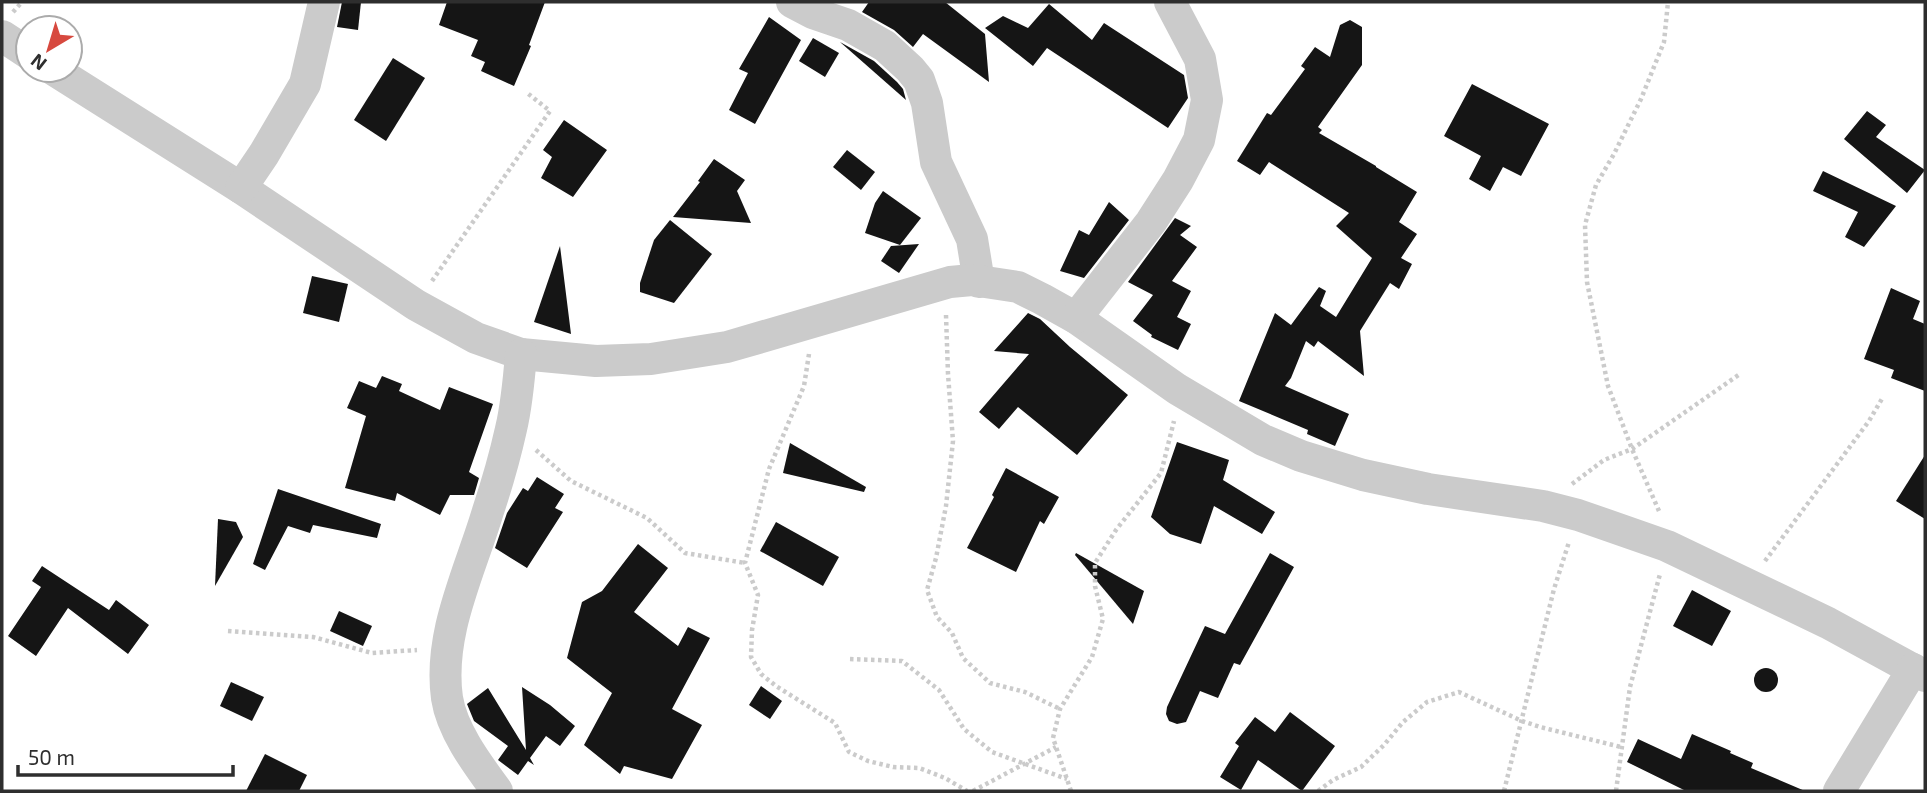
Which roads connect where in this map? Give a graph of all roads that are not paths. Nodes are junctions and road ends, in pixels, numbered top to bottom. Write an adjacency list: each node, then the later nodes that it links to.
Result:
1 (324, 2): 5 (street)
2 (792, 2): 6 (street)
3 (1170, 2): 7 (street)
4 (76, 84): 5 (street)
5 (240, 188): 8 (street)
6 (965, 282): 7 (street); 8 (street)
7 (1076, 318): 9 (street)
8 (521, 354): 10 (street)
9 (1919, 673): 11 (street)
10 (497, 791)
11 (1839, 791)

